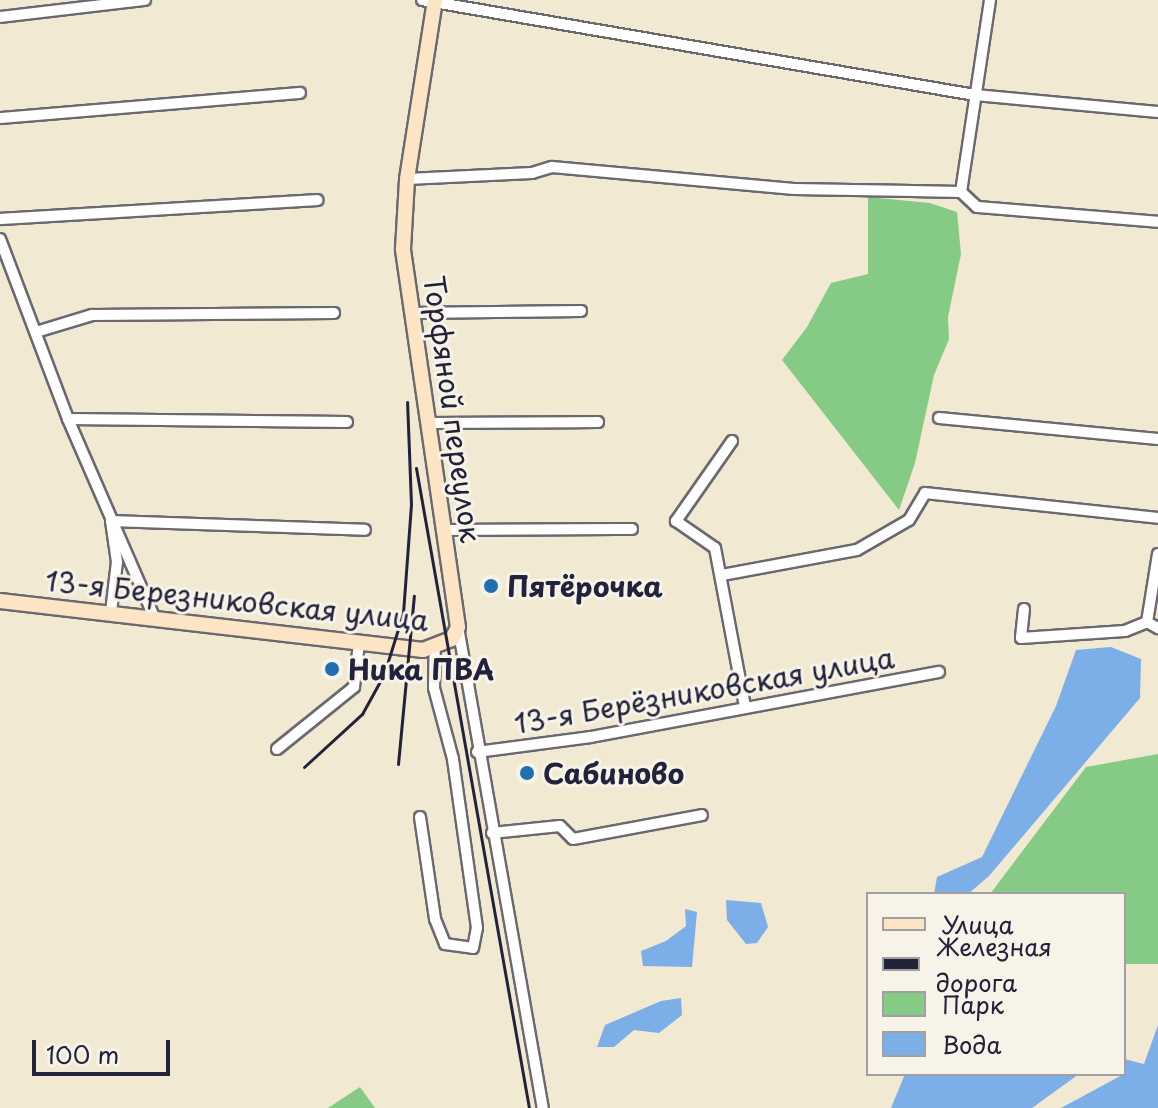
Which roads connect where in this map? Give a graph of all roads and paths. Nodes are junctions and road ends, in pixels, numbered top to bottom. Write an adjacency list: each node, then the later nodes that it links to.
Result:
1 (145, 0): 4 (street)
2 (990, 0): 6 (street)
3 (431, 1): 6 (street); 9 (street, Торфяной переулок)
4 (0, 17)
5 (300, 93): 8 (street)
6 (975, 95): 7 (street); 10 (street)
7 (1158, 112)
8 (0, 118)
9 (407, 179): 10 (street); 17 (street, Торфяной переулок)
10 (961, 192): 13 (street)
11 (317, 200): 12 (street)
12 (0, 219)
13 (1158, 222)
14 (0, 239): 18 (street)
15 (581, 311): 17 (street)
16 (334, 313): 18 (street)
17 (411, 313): 23 (street, Торфяной переулок)
18 (36, 332): 20 (street)
19 (939, 418): 24 (street)
20 (68, 419): 21 (street); 27 (street)
21 (347, 422)
22 (598, 422): 23 (street)
23 (428, 423): 30 (street, Торфяной переулок)
24 (1158, 439)
25 (732, 441): 32 (street)
26 (1158, 518): 32 (street)
27 (111, 521): 29 (street); 35 (street); 36 (street)
28 (632, 529): 30 (street)
29 (365, 530)
30 (444, 530): 38 (street, Торфяной переулок)
31 (1158, 554): 37 (street)
32 (722, 575): 43 (street)
33 (0, 601): 35 (street, 13-я Березниковская улица)
34 (1024, 609): 37 (street)
35 (111, 612): 36 (street, 13-я Березниковская улица)
36 (154, 617): 40 (street, 13-я Березниковская улица)
37 (1147, 622): 39 (street)
38 (458, 627): 41 (street, 13-я Березниковская улица); 45 (street, Торфяной переулок)
39 (1158, 628)
40 (359, 643): 41 (street, 13-я Березниковская улица); 44 (street)
41 (435, 649): 47 (street)
42 (939, 672): 43 (street, 13-я Берёзниковская улица)
43 (745, 707): 45 (street, 13-я Берёзниковская улица)
44 (277, 749)
45 (477, 752): 48 (street, Торфяной переулок)
46 (702, 815): 48 (street)
47 (420, 817)
48 (492, 833): 49 (street, Торфяной переулок)
49 (543, 1108)

